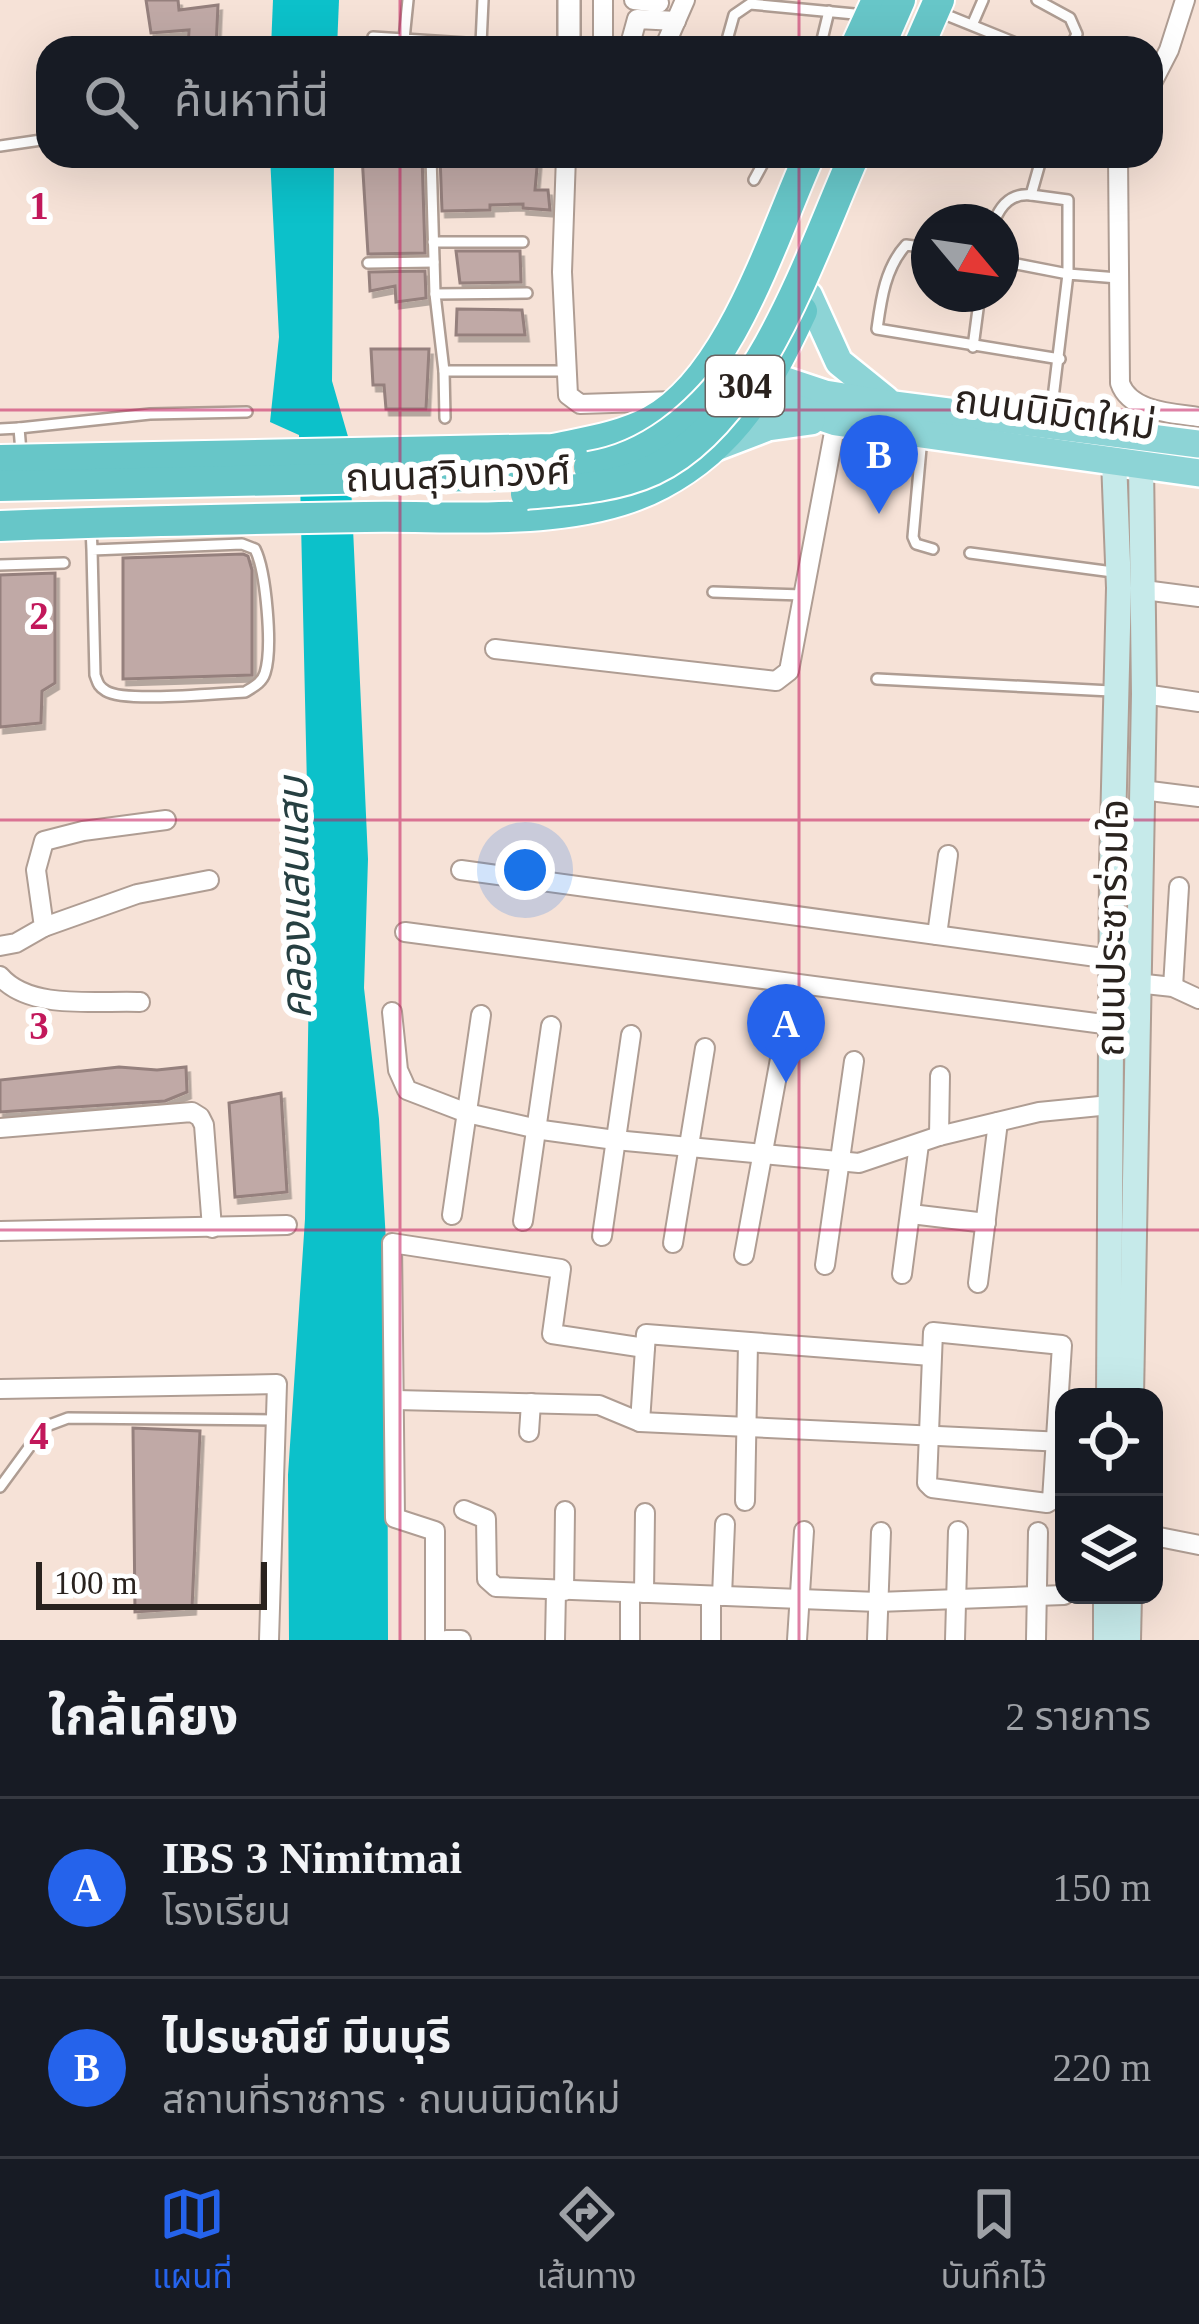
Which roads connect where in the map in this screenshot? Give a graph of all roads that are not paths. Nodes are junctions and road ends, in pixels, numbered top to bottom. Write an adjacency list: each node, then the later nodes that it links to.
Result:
1 (407, 0): 16 (lane)
2 (483, 0): 17 (lane)
3 (569, 0): 18 (street)
4 (603, 0): 19 (street)
5 (634, 0): 13 (street)
6 (685, 0): 13 (street)
7 (900, 0): 24 (highway)
8 (983, 0): 15 (lane)
9 (1037, 0): 28 (lane)
10 (1185, 0): 29 (street)
11 (932, 4): 15 (lane); 25 (highway); 26 (highway)
12 (873, 8): 14 (lane); 23 (highway)
13 (663, 10): 20 (street)
14 (829, 11): 21 (lane); 22 (lane)
15 (973, 22): 27 (lane)
16 (404, 36)
17 (481, 36)
18 (569, 36)
19 (603, 36)
20 (632, 36)
21 (728, 36)
22 (823, 36)
23 (860, 36)
24 (884, 36)
25 (910, 36)
26 (922, 36)
27 (1003, 36)
28 (1075, 36)
29 (1163, 62)
30 (36, 141): 31 (lane)
31 (0, 146)
32 (431, 168): 44 (lane)
33 (566, 168): 60 (street)
34 (760, 168): 41 (lane)
35 (804, 168): 57 (highway, ถนนสุวินทวงศ์ / 304)
36 (827, 168): 77 (highway, ถนนสุวินทวงศ์ / 304, bridge)
37 (849, 168): 78 (highway, ถนนสุวินทวงศ์ / 304, bridge)
38 (865, 168): 54 (highway, ถนนสุวินทวงศ์ / 304)
39 (1039, 168): 42 (lane)
40 (1119, 168): 51 (street)
41 (754, 180)
42 (1031, 195): 43 (lane); 50 (lane)
43 (1006, 204)
44 (433, 242): 45 (lane); 47 (lane)
45 (523, 242)
46 (911, 246): 56 (lane)
47 (434, 262): 48 (lane); 53 (lane)
48 (368, 263)
49 (1019, 264): 50 (lane)
50 (1068, 274): 51 (lane); 58 (lane)
51 (1118, 278): 65 (street)
52 (527, 293): 53 (lane)
53 (435, 294): 59 (lane)
54 (809, 296): 61 (highway, ถนนสุวินทวงศ์ / 304); 63 (main road)
55 (978, 312): 56 (lane)
56 (973, 347): 58 (lane)
57 (717, 357): 61 (highway); 62 (highway, ถนนสุวินทวงศ์ / 304)
58 (1060, 359): 68 (lane)
59 (444, 370): 60 (lane); 66 (lane)
60 (565, 371): 62 (street)
61 (766, 386): 63 (main road, ถนนนิมิตใหม่); 67 (main road, ถนนนิมิตใหม่); 73 (highway, ถนนสุวินทวงศ์ / 304)
62 (680, 401): 74 (highway, ถนนสุวินทวงศ์ / 304)
63 (894, 405): 68 (main road, ถนนนิมิตใหม่)
64 (247, 412): 69 (lane)
65 (1199, 417)
66 (445, 418)
67 (829, 421): 71 (main road, ถนนนิมิตใหม่); 73 (main road); 87 (street)
68 (1050, 423): 72 (main road, ถนนนิมิตใหม่)
69 (19, 428): 70 (lane); 74 (lane)
70 (0, 429)
71 (922, 431): 75 (main road, ถนนนิมิตใหม่); 81 (lane)
72 (1199, 444)
73 (709, 451): 80 (highway, ถนนสุวินทวงศ์ / 304)
74 (11, 460)
75 (1128, 462): 76 (main road, ถนนนิมิตใหม่); 85 (main road, ถนนประชาร่วมใจ)
76 (1199, 473)
77 (0, 486)
78 (0, 505)
79 (0, 526): 80 (highway, ถนนสุวินทวงศ์ / 304)
80 (91, 536): 80 (lane)
81 (933, 549)
82 (970, 553): 85 (lane)
83 (64, 563): 84 (lane)
84 (0, 565)
85 (1127, 584): 88 (street); 91 (main road, ถนนประชาร่วมใจ); 92 (main road, ถนนประชาร่วมใจ)
86 (712, 592): 87 (lane)
87 (803, 595): 89 (street)
88 (1199, 596)
89 (495, 649)
90 (877, 679): 91 (lane)
91 (1117, 692): 105 (main road, ถนนประชาร่วมใจ)
92 (1144, 694): 93 (street); 94 (main road, ถนนประชาร่วมใจ)
93 (1199, 702)
94 (1142, 790): 95 (street); 107 (main road, ถนนประชาร่วมใจ)
95 (1199, 797)
96 (166, 820): 101 (street)
97 (948, 855): 103 (street)
98 (461, 870): 103 (street)
99 (209, 880): 101 (street)
100 (1179, 887): 108 (street)
101 (44, 927): 104 (street)
102 (405, 932): 113 (street)
103 (938, 935): 105 (street)
104 (0, 946)
105 (1111, 959): 113 (main road, ถนนประชาร่วมใจ)
106 (0, 976): 110 (street)
107 (1136, 982): 108 (street); 149 (main road, ถนนประชาร่วมใจ)
108 (1173, 987): 109 (street)
109 (1199, 999)
110 (140, 1002)
111 (392, 1012): 121 (street)
112 (481, 1016): 121 (street)
113 (1111, 1025): 120 (main road, ถนนประชาร่วมใจ)
114 (551, 1026): 124 (street)
115 (631, 1035): 126 (street)
116 (705, 1048): 128 (street)
117 (779, 1058): 129 (street)
118 (854, 1061): 130 (street)
119 (940, 1076): 125 (street)
120 (1110, 1106): 122 (street); 148 (main road, ถนนประชาร่วมใจ)
121 (467, 1113): 124 (street); 132 (street)
122 (998, 1122): 125 (street); 134 (street)
123 (0, 1128): 136 (street)
124 (536, 1128): 126 (street); 133 (street)
125 (939, 1136): 127 (street)
126 (615, 1141): 128 (street); 138 (street)
127 (919, 1144): 130 (street); 131 (street)
128 (691, 1148): 129 (street); 139 (street)
129 (762, 1154): 130 (street); 140 (street)
130 (841, 1162): 141 (street)
131 (911, 1214): 134 (street); 142 (street)
132 (452, 1216)
133 (523, 1221)
134 (986, 1223): 143 (street)
135 (287, 1225): 136 (street)
136 (212, 1228): 137 (street)
137 (0, 1232)
138 (602, 1236)
139 (673, 1243)
140 (745, 1255)
141 (825, 1265)
142 (902, 1274)
143 (978, 1283)
144 (748, 1343): 145 (street); 146 (street); 155 (street)
145 (645, 1348): 151 (street); 154 (street)
146 (931, 1356): 147 (street); 157 (street)
147 (1061, 1388)
148 (1109, 1388)
149 (1131, 1388)
150 (0, 1389): 153 (street)
151 (396, 1400): 152 (street); 183 (street)
152 (531, 1403): 154 (street); 156 (street)
153 (277, 1420): 160 (lane); 182 (street)
154 (640, 1422): 155 (street)
155 (748, 1426): 157 (street); 161 (street)
156 (529, 1432)
157 (930, 1435): 158 (street); 159 (street)
158 (1055, 1441)
159 (1055, 1476)
160 (0, 1487)
161 (745, 1501)
162 (464, 1510): 172 (street)
163 (565, 1511): 172 (street)
164 (645, 1514): 173 (street)
165 (725, 1524): 175 (street)
166 (804, 1531): 177 (street)
167 (958, 1531): 178 (street)
168 (881, 1532): 179 (street)
169 (1038, 1532): 176 (street)
170 (1163, 1538): 171 (street)
171 (1199, 1545)
172 (560, 1591): 173 (street); 186 (street)
173 (637, 1593): 175 (street); 187 (street)
174 (1055, 1595): 176 (street)
175 (717, 1596): 177 (street); 188 (street)
176 (1038, 1596): 178 (street); 192 (street)
177 (800, 1599): 179 (street); 189 (street)
178 (956, 1599): 179 (street); 191 (street)
179 (878, 1602): 190 (street)
180 (1106, 1604): 193 (main road)
181 (1129, 1604): 194 (main road)
182 (269, 1640)
183 (435, 1640)
184 (446, 1640): 185 (street)
185 (461, 1640)
186 (554, 1640)
187 (630, 1640)
188 (711, 1640)
189 (797, 1640)
190 (877, 1640)
191 (955, 1640)
192 (1036, 1640)
193 (1106, 1640)
194 (1128, 1640)

